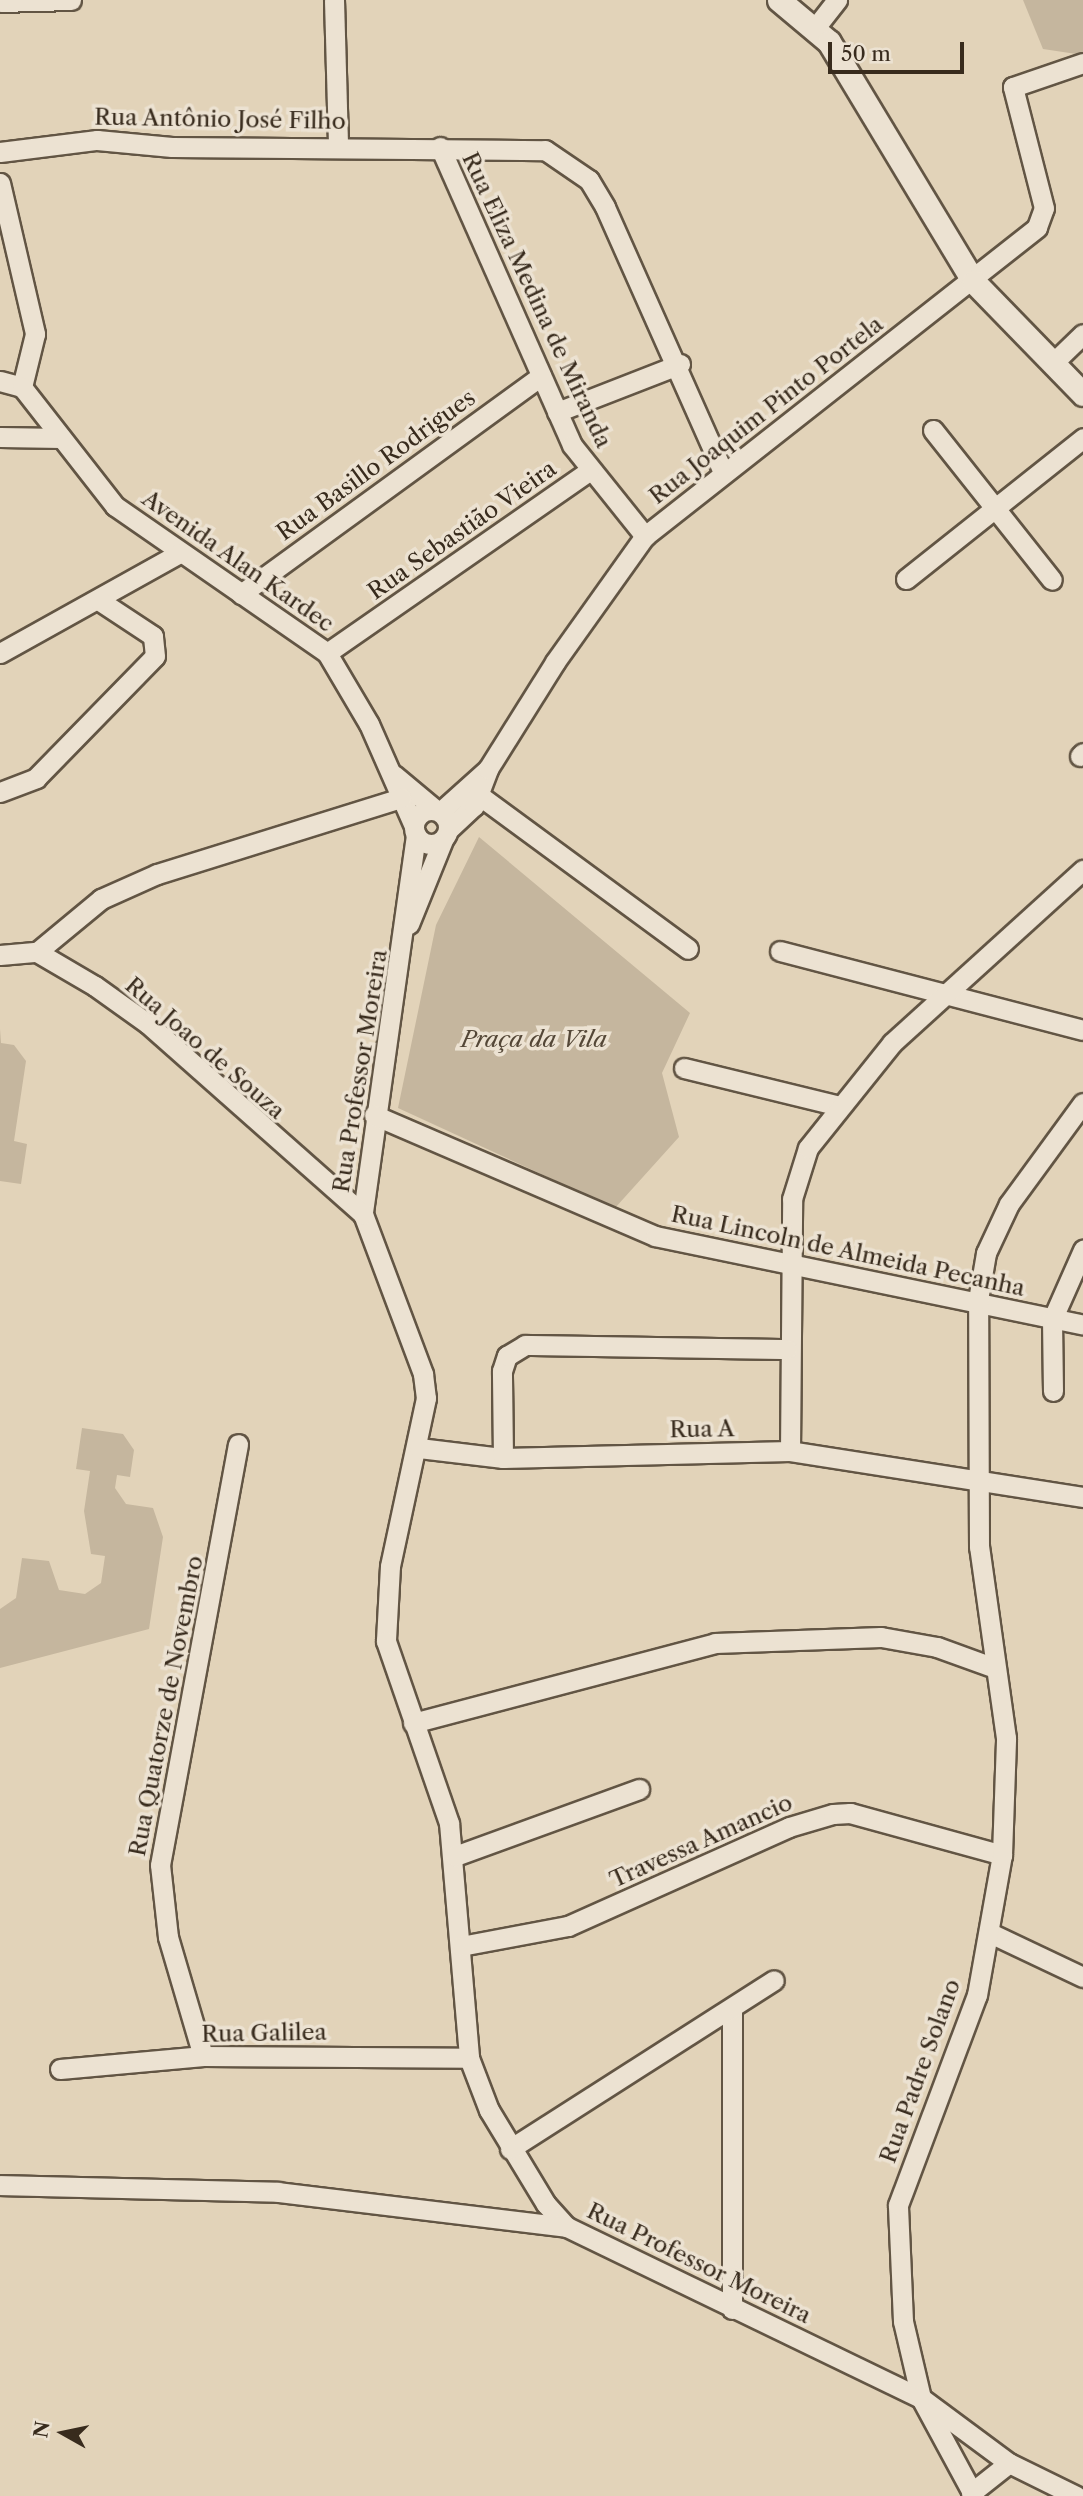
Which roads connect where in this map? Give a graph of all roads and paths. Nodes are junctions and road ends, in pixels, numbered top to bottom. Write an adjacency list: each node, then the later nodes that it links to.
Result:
1 (71, 0): 5 (street)
2 (334, 0): 8 (street)
3 (779, 0): 6 (street)
4 (837, 0): 6 (street)
5 (0, 2)
6 (814, 28): 12 (street)
7 (1083, 63): 12 (street, Rua Joaquim Pinto Portela)
8 (338, 146): 9 (street, Rua Antônio José Filho); 10 (street, Rua Antônio José Filho)
9 (440, 147): 15 (street, Rua Antônio José Filho); 16 (street, Rua Eliza Medina de Miranda)
10 (0, 152)
11 (0, 183): 18 (street)
12 (974, 282): 14 (street); 25 (street, Rua Joaquim Pinto Portela)
13 (1083, 334): 14 (street)
14 (1054, 362): 19 (street)
15 (680, 364): 20 (street); 25 (street, Rua Antônio José Filho)
16 (541, 376): 20 (street, Rua Eliza Medina de Miranda); 32 (street, Rua Basillo Rodrigues)
17 (0, 381): 18 (street)
18 (22, 387): 23 (street, Avenida Alan Kardec)
19 (1083, 394)
20 (557, 412): 26 (street, Rua Eliza Medina de Miranda)
21 (933, 430): 27 (street)
22 (0, 437): 23 (street)
23 (61, 438): 29 (street, Avenida Alan Kardec)
24 (1083, 438): 27 (street)
25 (722, 470): 28 (street, Rua Joaquim Pinto Portela)
26 (589, 471): 28 (street, Rua Eliza Medina de Miranda); 35 (street, Rua Sebastião Vieira)
27 (996, 505): 30 (street); 31 (street)
28 (645, 536): 36 (street, Rua Joaquim Pinto Portela)
29 (178, 554): 32 (street, Avenida Alan Kardec); 33 (street)
30 (906, 579)
31 (1052, 580)
32 (241, 594): 35 (street, Avenida Alan Kardec)
33 (100, 601): 34 (street); 38 (street)
34 (0, 653)
35 (327, 653): 37 (street, Avenida Alan Kardec)
36 (488, 769): 39 (street, Rua Joaquim Pinto Portela); 41 (street, Rua Joaquim Pinto Portela)
37 (394, 775): 40 (street); 41 (street)
38 (0, 792)
39 (480, 796): 41 (street, Rua Joaquim Pinto Portela); 45 (street)
40 (401, 798): 42 (street); 47 (street)
41 (442, 823): 42 (street); 42 (street); 44 (street, Rua Professor Moreira)
42 (415, 831): 44 (street, Rua Professor Moreira)
43 (1083, 870): 49 (street)
44 (407, 928): 54 (street, Rua Professor Moreira)
45 (688, 949)
46 (780, 951): 49 (street)
47 (37, 952): 48 (street); 55 (street, Rua Joao de Souza)
48 (0, 955)
49 (951, 992): 50 (street); 53 (street)
50 (1083, 1030)
51 (684, 1068): 53 (street)
52 (1083, 1103): 58 (street, Rua Padre Solano)
53 (836, 1105): 57 (street)
54 (374, 1115): 55 (street, Rua Professor Moreira); 57 (street, Rua Lincoln de Almeida Pecanha)
55 (363, 1214): 64 (street, Rua Professor Moreira)
56 (1083, 1250): 59 (street)
57 (789, 1267): 58 (street, Rua Lincoln de Almeida Pecanha); 61 (street)
58 (978, 1300): 59 (street, Rua Lincoln de Almeida Pecanha); 67 (street, Rua Padre Solano)
59 (1052, 1320): 60 (street, Rua Lincoln de Almeida Pecanha); 62 (street)
60 (1083, 1325)
61 (787, 1349): 65 (street); 66 (street)
62 (1053, 1391)
63 (238, 1444): 79 (street, Rua Quatorze de Novembro)
64 (419, 1448): 66 (street, Rua A); 70 (street, Rua Professor Moreira)
65 (790, 1451): 66 (street, Rua A); 67 (street, Rua A)
66 (503, 1458)
67 (983, 1486): 68 (street); 69 (street, Rua Padre Solano)
68 (1083, 1497)
69 (995, 1668): 70 (street); 72 (street, Rua Padre Solano)
70 (413, 1723): 73 (street, Rua Professor Moreira)
71 (639, 1789): 73 (street)
72 (1002, 1855): 74 (street, Rua Padre Solano); 75 (street, Travessa Amancio)
73 (455, 1856): 75 (street, Rua Professor Moreira)
74 (992, 1934): 76 (street); 86 (street, Rua Padre Solano)
75 (461, 1946): 80 (street, Rua Professor Moreira)
76 (1083, 1977)
77 (774, 1980): 78 (street)
78 (732, 2008): 82 (street); 85 (street)
79 (203, 2056): 80 (street, Rua Galilea); 81 (street, Rua Galilea)
80 (469, 2058): 82 (street, Rua Professor Moreira)
81 (60, 2069)
82 (510, 2149): 84 (street, Rua Professor Moreira)
83 (0, 2185): 84 (street)
84 (567, 2227): 85 (street, Rua Professor Moreira)
85 (733, 2309): 86 (street, Rua Professor Moreira)
86 (921, 2398): 87 (street, Rua Professor Moreira); 88 (street, Rua Padre Solano)
87 (1009, 2463): 88 (street); 89 (street, Rua Professor Moreira)
88 (973, 2494)
89 (1076, 2496)

